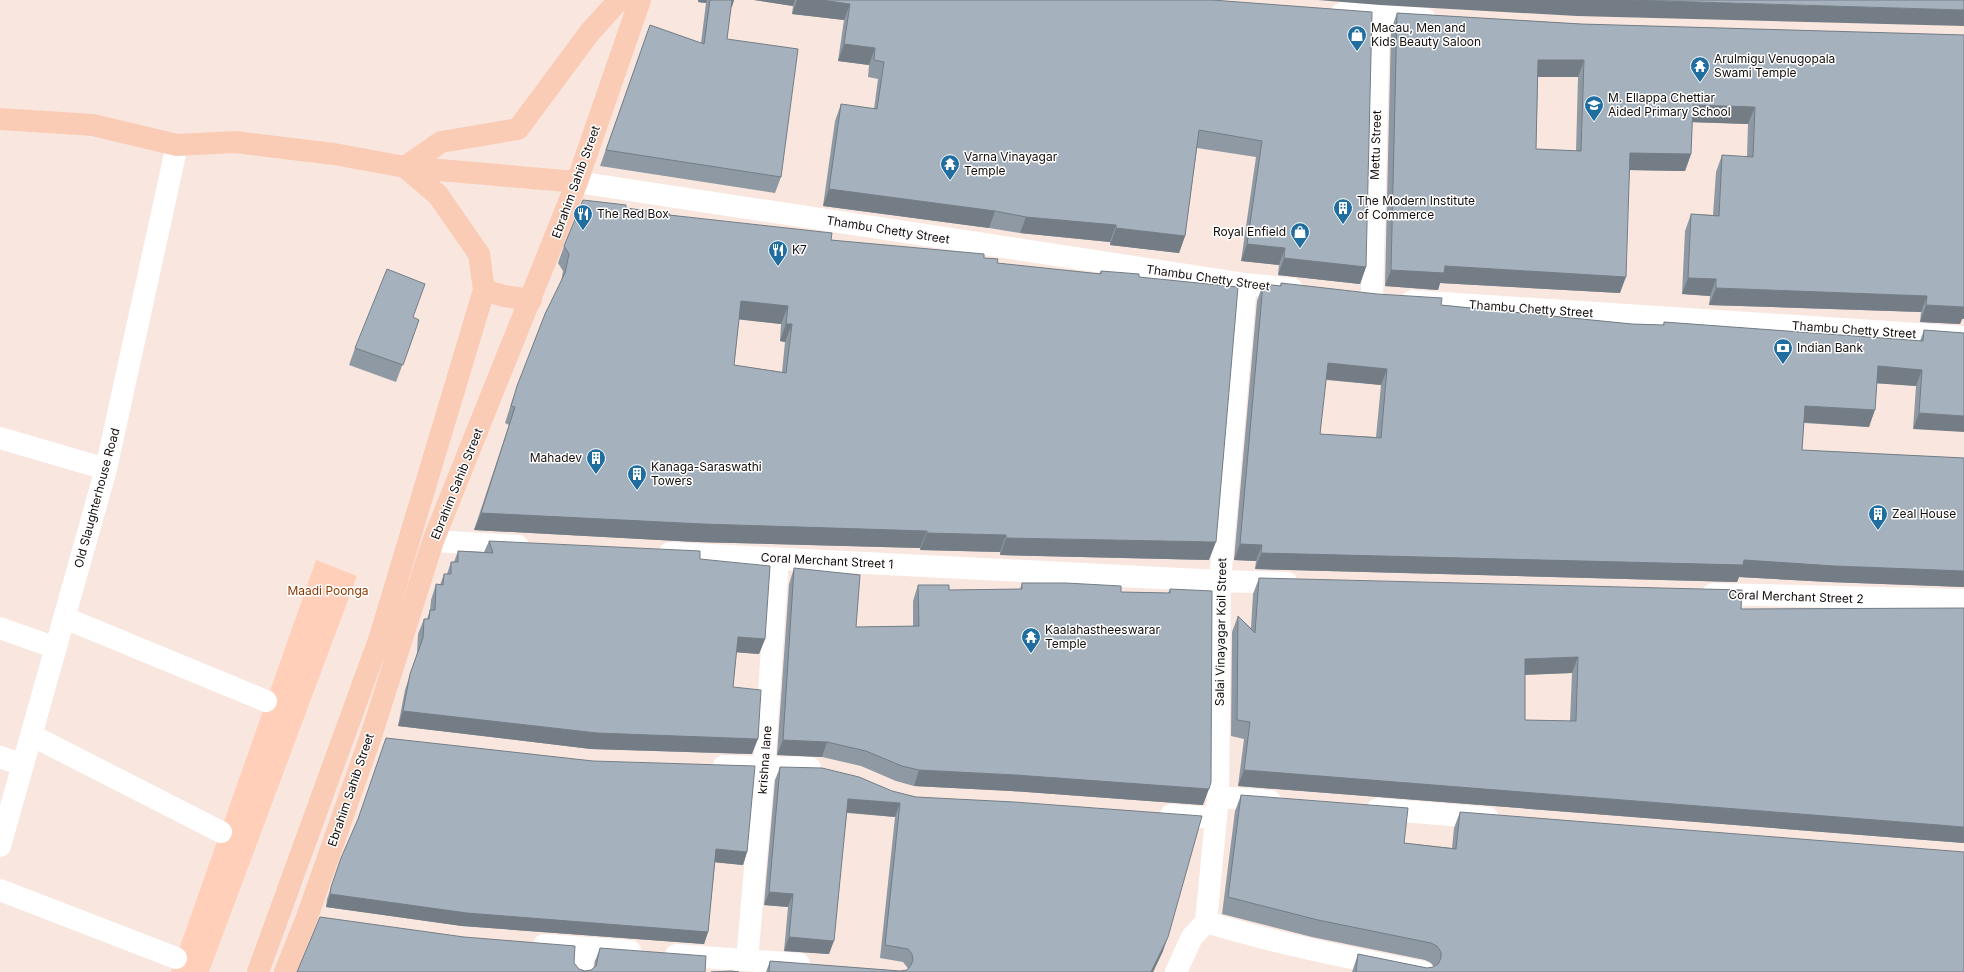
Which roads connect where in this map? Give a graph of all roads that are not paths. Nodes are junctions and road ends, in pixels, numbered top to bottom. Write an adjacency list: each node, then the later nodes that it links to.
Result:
1 (619, 0): 9 (main road)
2 (640, 0): 10 (main road, Ebrahim Sahib Street)
3 (1354, 7): 4 (street); 5 (street)
4 (1322, 12)
5 (1379, 17): 6 (street); 15 (street, Mettu Street)
6 (1442, 20)
7 (0, 119): 8 (main road)
8 (178, 145): 9 (main road); 19 (street, Old Slaughterhouse Road)
9 (405, 167): 10 (main road); 12 (main road, Ebrahim Sahib Street)
10 (577, 182): 11 (street, Thambu Chetty Street); 16 (main road, Ebrahim Sahib Street)
11 (1246, 284): 13 (street, Thambu Chetty Street); 24 (street, Salai Vinayagar Koil Street)
12 (484, 290): 16 (main road); 57 (main road, Ebrahim Sahib Street)
13 (1309, 291)
14 (1348, 295): 15 (street, Thambu Chetty Street)
15 (1372, 298): 17 (street, Thambu Chetty Street)
16 (531, 300): 20 (main road, Ebrahim Sahib Street)
17 (1964, 338)
18 (0, 438): 19 (street)
19 (106, 469): 28 (street, Old Slaughterhouse Road)
20 (433, 541): 21 (street); 33 (main road, Ebrahim Sahib Street)
21 (535, 546)
22 (653, 552): 23 (street, Coral Merchant Street 1)
23 (778, 559): 24 (street, Coral Merchant Street 1); 38 (street, krishna lane)
24 (1220, 581): 25 (street); 40 (street, Salai Vinayagar Koil Street)
25 (1308, 584)
26 (1692, 594): 27 (street, Coral Merchant Street 2)
27 (1964, 600)
28 (65, 618): 30 (street, Old Slaughterhouse Road); 31 (street)
29 (0, 628): 30 (street)
30 (56, 648): 32 (street, Old Slaughterhouse Road)
31 (266, 701)
32 (31, 735): 36 (street, Old Slaughterhouse Road); 46 (street)
33 (370, 736): 34 (street); 49 (main road, Ebrahim Sahib Street)
34 (394, 739)
35 (0, 757): 36 (street)
36 (23, 765): 47 (street, Old Slaughterhouse Road)
37 (701, 765): 38 (street)
38 (764, 767): 39 (street); 55 (street, krishna lane)
39 (827, 770)
40 (1218, 796): 41 (street); 44 (street, Salai Vinayagar Koil Street)
41 (1289, 802)
42 (1361, 808): 45 (street)
43 (1152, 813): 44 (street)
44 (1215, 818): 51 (street, Salai Vinayagar Koil Street)
45 (1504, 820)
46 (221, 832)
47 (1, 839)
48 (0, 890): 54 (street)
49 (307, 917): 50 (street); 58 (main road, Ebrahim Sahib Street)
50 (330, 920)
51 (1206, 922): 60 (street); 61 (street)
52 (523, 943): 53 (street)
53 (584, 948): 55 (street); 59 (street)
54 (176, 958)
55 (747, 960): 56 (street)
56 (819, 966)
57 (258, 972)
58 (285, 972)
59 (581, 972)
60 (1176, 972)
61 (1423, 972)

